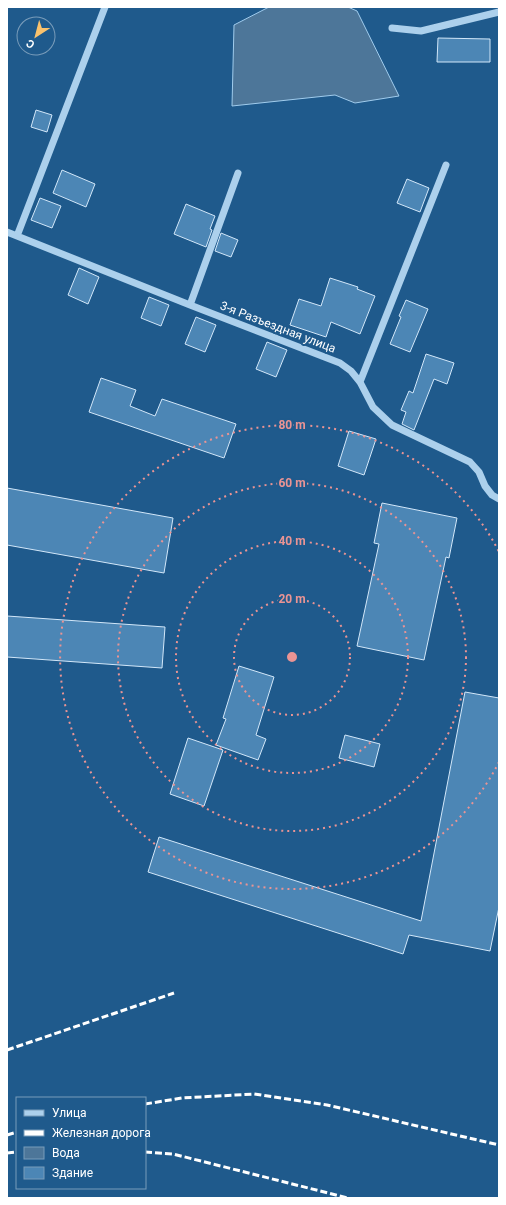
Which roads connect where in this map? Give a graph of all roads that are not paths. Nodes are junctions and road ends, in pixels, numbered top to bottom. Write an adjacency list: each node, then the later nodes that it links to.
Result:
1 (105, 7): 7 (street)
2 (499, 12): 3 (street)
3 (392, 28)
4 (446, 165): 9 (street)
5 (238, 173): 8 (street)
6 (7, 232): 7 (street, 3-я Разъездная улица)
7 (17, 236): 8 (street, 3-я Разъездная улица)
8 (190, 305): 9 (street, 3-я Разъездная улица)
9 (360, 382): 10 (street, 3-я Разъездная улица)
10 (499, 499)

